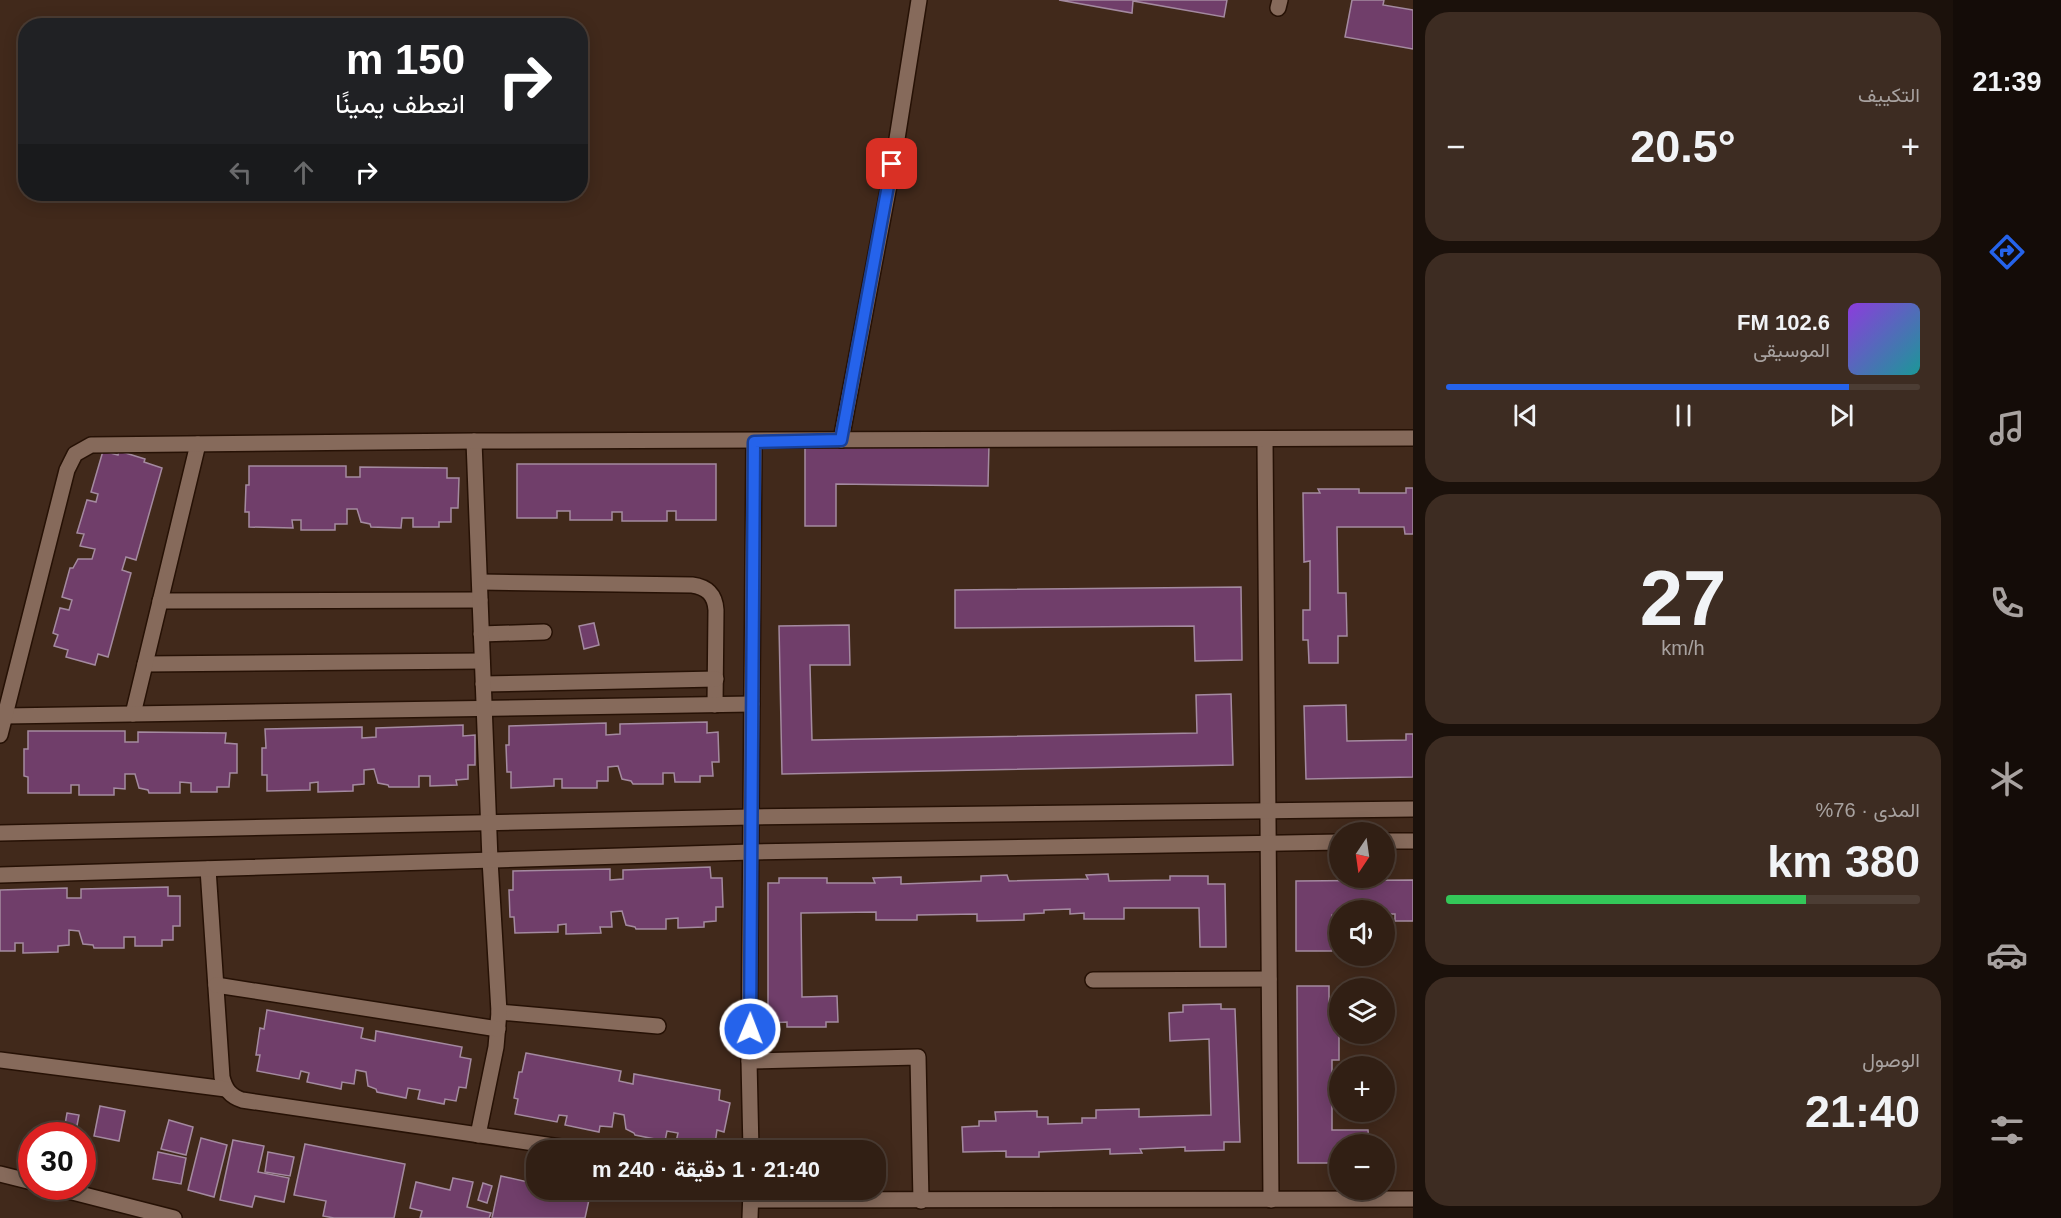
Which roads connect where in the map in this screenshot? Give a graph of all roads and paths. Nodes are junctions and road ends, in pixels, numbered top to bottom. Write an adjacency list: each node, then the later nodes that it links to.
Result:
1 (919, 0): 3 (street)
2 (1413, 438): 4 (street)
3 (841, 440): 4 (street); 6 (street)
4 (1265, 440): 24 (street)
5 (474, 441): 6 (street); 7 (street); 8 (street)
6 (754, 442): 17 (street)
7 (198, 444): 10 (street); 21 (street)
8 (480, 582): 9 (street); 15 (street)
9 (480, 600): 10 (street); 12 (street)
10 (160, 601): 14 (street)
11 (544, 632): 12 (street)
12 (482, 634): 13 (street)
13 (482, 661): 14 (street); 16 (street)
14 (145, 664): 20 (street)
15 (716, 679): 16 (street); 18 (street)
16 (483, 684): 19 (street)
17 (752, 704): 18 (street); 25 (street)
18 (715, 705): 19 (street)
19 (484, 709): 20 (street); 26 (street)
20 (133, 714): 21 (street)
21 (5, 716): 22 (street)
22 (0, 735)
23 (1413, 809): 24 (street)
24 (1268, 810): 25 (street); 31 (street)
25 (751, 817): 26 (street); 32 (street)
26 (488, 822): 27 (street); 33 (street)
27 (0, 833)
28 (1395, 841): 29 (street)
29 (1413, 841)
30 (1329, 842): 31 (street)
31 (1268, 843): 32 (street); 36 (street)
32 (751, 852): 33 (street); 43 (street)
33 (490, 860): 34 (street); 39 (street)
34 (208, 869): 35 (street); 38 (street)
35 (0, 875)
36 (1269, 979): 37 (street); 54 (street)
37 (1093, 980)
38 (216, 985): 41 (street); 44 (street)
39 (499, 1012): 40 (street); 41 (street)
40 (658, 1026)
41 (498, 1029): 45 (street)
42 (0, 1060): 44 (street)
43 (749, 1061): 46 (street); 55 (street)
44 (226, 1089): 45 (street)
45 (478, 1135): 47 (street)
46 (751, 1140)
47 (526, 1142)
48 (0, 1174): 49 (street)
49 (18, 1178)
50 (96, 1198): 56 (street)
51 (1413, 1199): 54 (street)
52 (751, 1200): 57 (street)
53 (886, 1200): 55 (street)
54 (1271, 1200): 55 (street)
55 (921, 1201)
56 (174, 1218)
57 (750, 1218)

